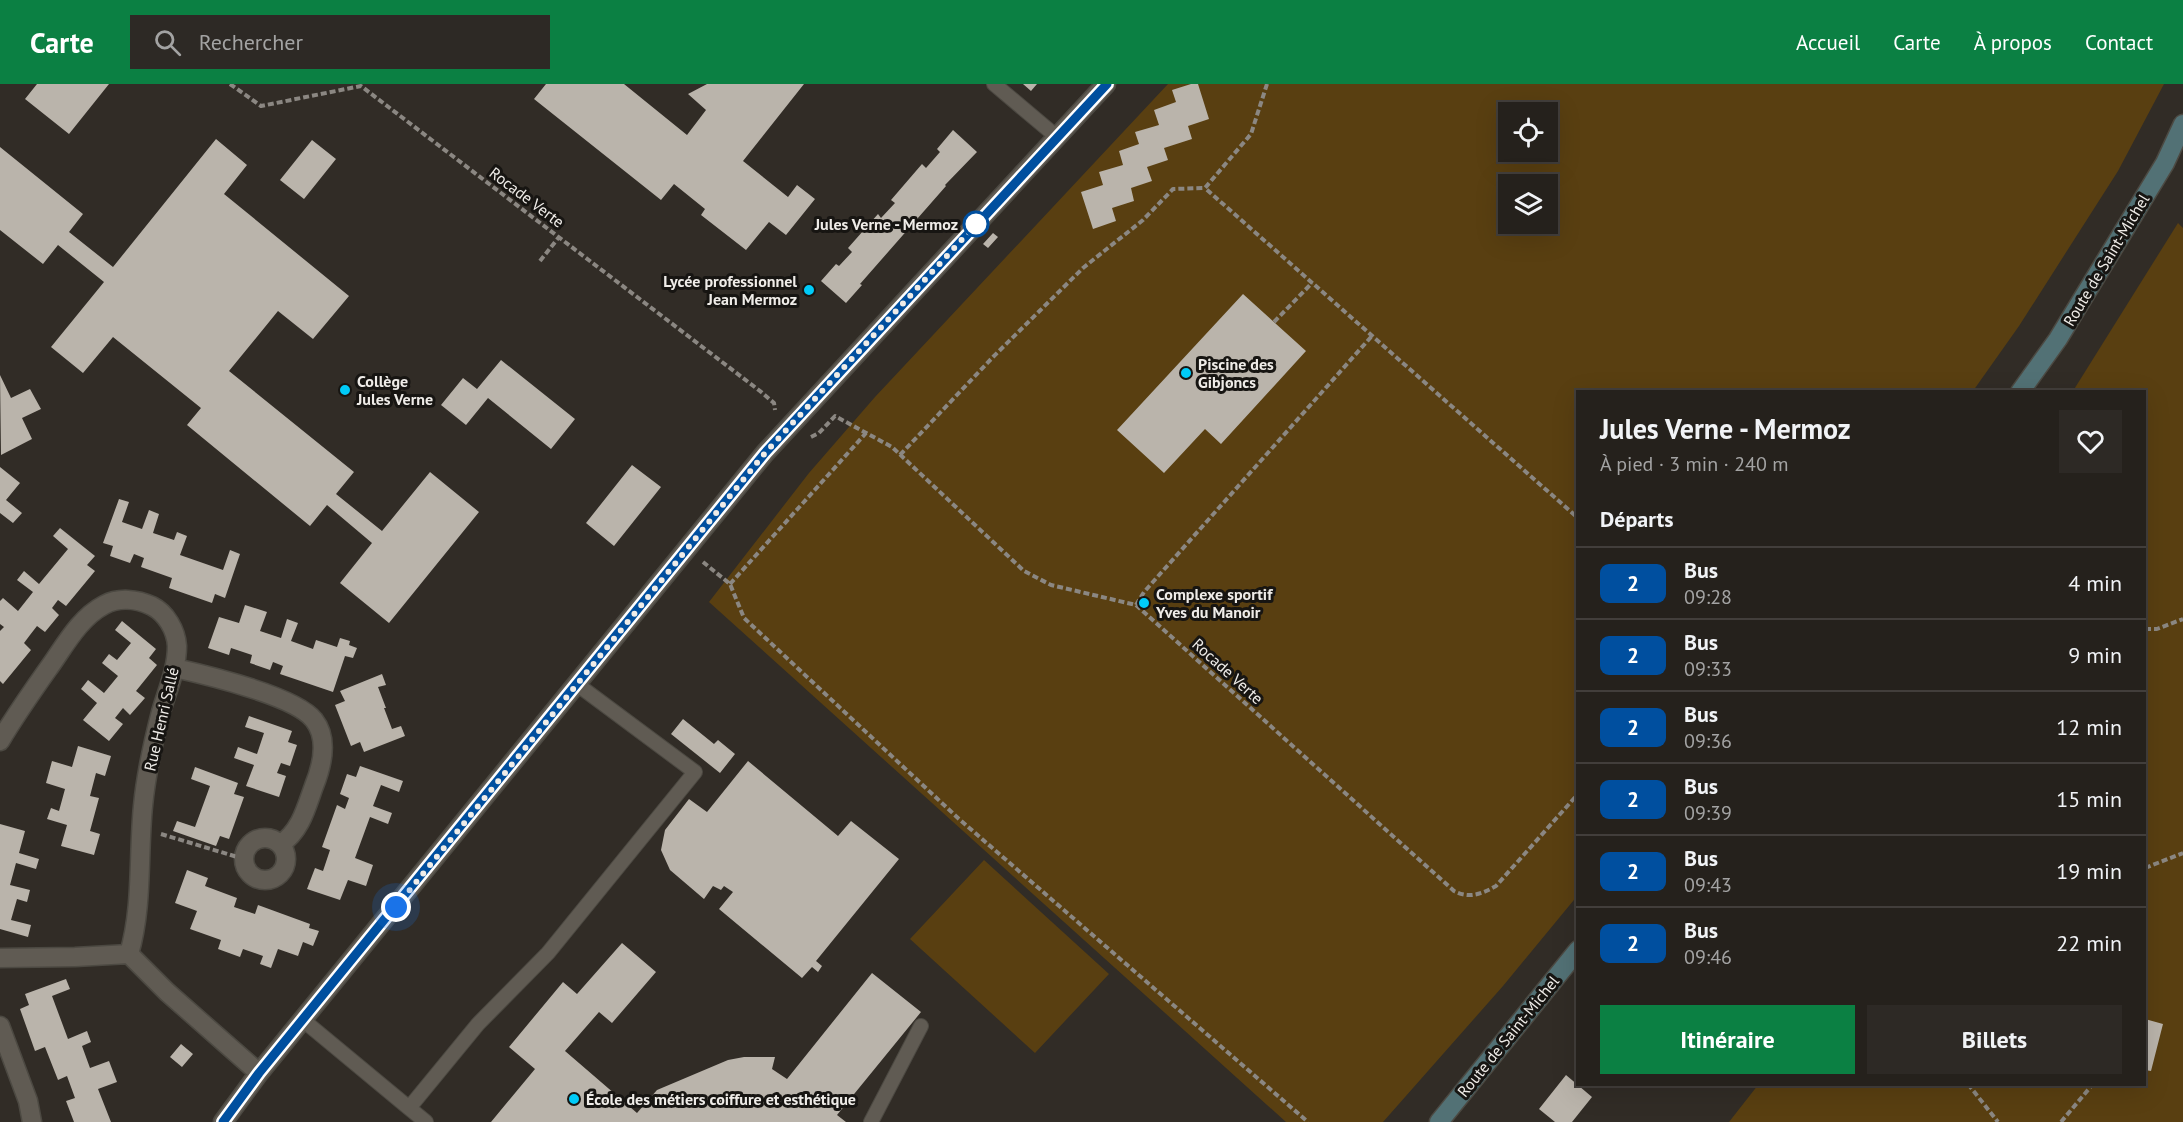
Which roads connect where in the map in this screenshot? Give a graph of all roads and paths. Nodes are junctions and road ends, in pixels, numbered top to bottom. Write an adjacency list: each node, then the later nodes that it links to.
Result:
1 (230, 84): 8 (path, Rocade Verte)
2 (994, 84): 6 (lane)
3 (1106, 84): 6 (street)
4 (1267, 84): 7 (path)
5 (2183, 124): 13 (street, Route de Saint-Michel)
6 (1057, 137): 19 (street)
7 (1205, 188): 10 (path); 17 (path)
8 (559, 237): 9 (path); 14 (path, Rocade Verte)
9 (540, 261)
10 (1312, 283): 11 (path); 12 (path)
11 (1274, 322)
12 (1371, 336): 18 (path); 21 (path)
13 (2021, 390)
14 (775, 412)
15 (866, 433): 16 (path, Rocade Verte); 17 (path, Rocade Verte); 20 (path)
16 (810, 437)
17 (900, 455): 21 (path, Rocade Verte)
18 (1576, 516)
19 (686, 549): 20 (path); 25 (street)
20 (730, 584): 48 (path)
21 (1136, 605): 28 (path, Rocade Verte)
22 (2183, 619): 23 (path)
23 (2146, 629)
24 (175, 668): 26 (street, Rue Henri Sallé); 29 (street, Rue Henri Sallé); 30 (street)
25 (578, 685): 37 (street); 43 (lane)
26 (7, 716): 27 (street, Rue Henri Sallé)
27 (0, 741)
28 (1576, 796)
29 (142, 829): 32 (path); 35 (street, Rue Henri Sallé)
30 (281, 844): 32 (street); 32 (street)
31 (2183, 853): 33 (path)
32 (244, 859)
33 (2146, 868)
34 (1576, 952): 49 (street, Route de Saint-Michel)
35 (129, 954): 36 (street); 40 (street)
36 (0, 958)
37 (303, 1020): 40 (street); 43 (lane)
38 (0, 1026): 44 (street)
39 (921, 1026): 47 (lane)
40 (259, 1073): 45 (street)
41 (1970, 1086): 50 (path)
42 (2091, 1086): 51 (path)
43 (409, 1108): 46 (lane)
44 (33, 1122)
45 (223, 1122)
46 (426, 1122)
47 (871, 1122)
48 (1308, 1122)
49 (1438, 1122)
50 (1998, 1122)
51 (2061, 1122)

